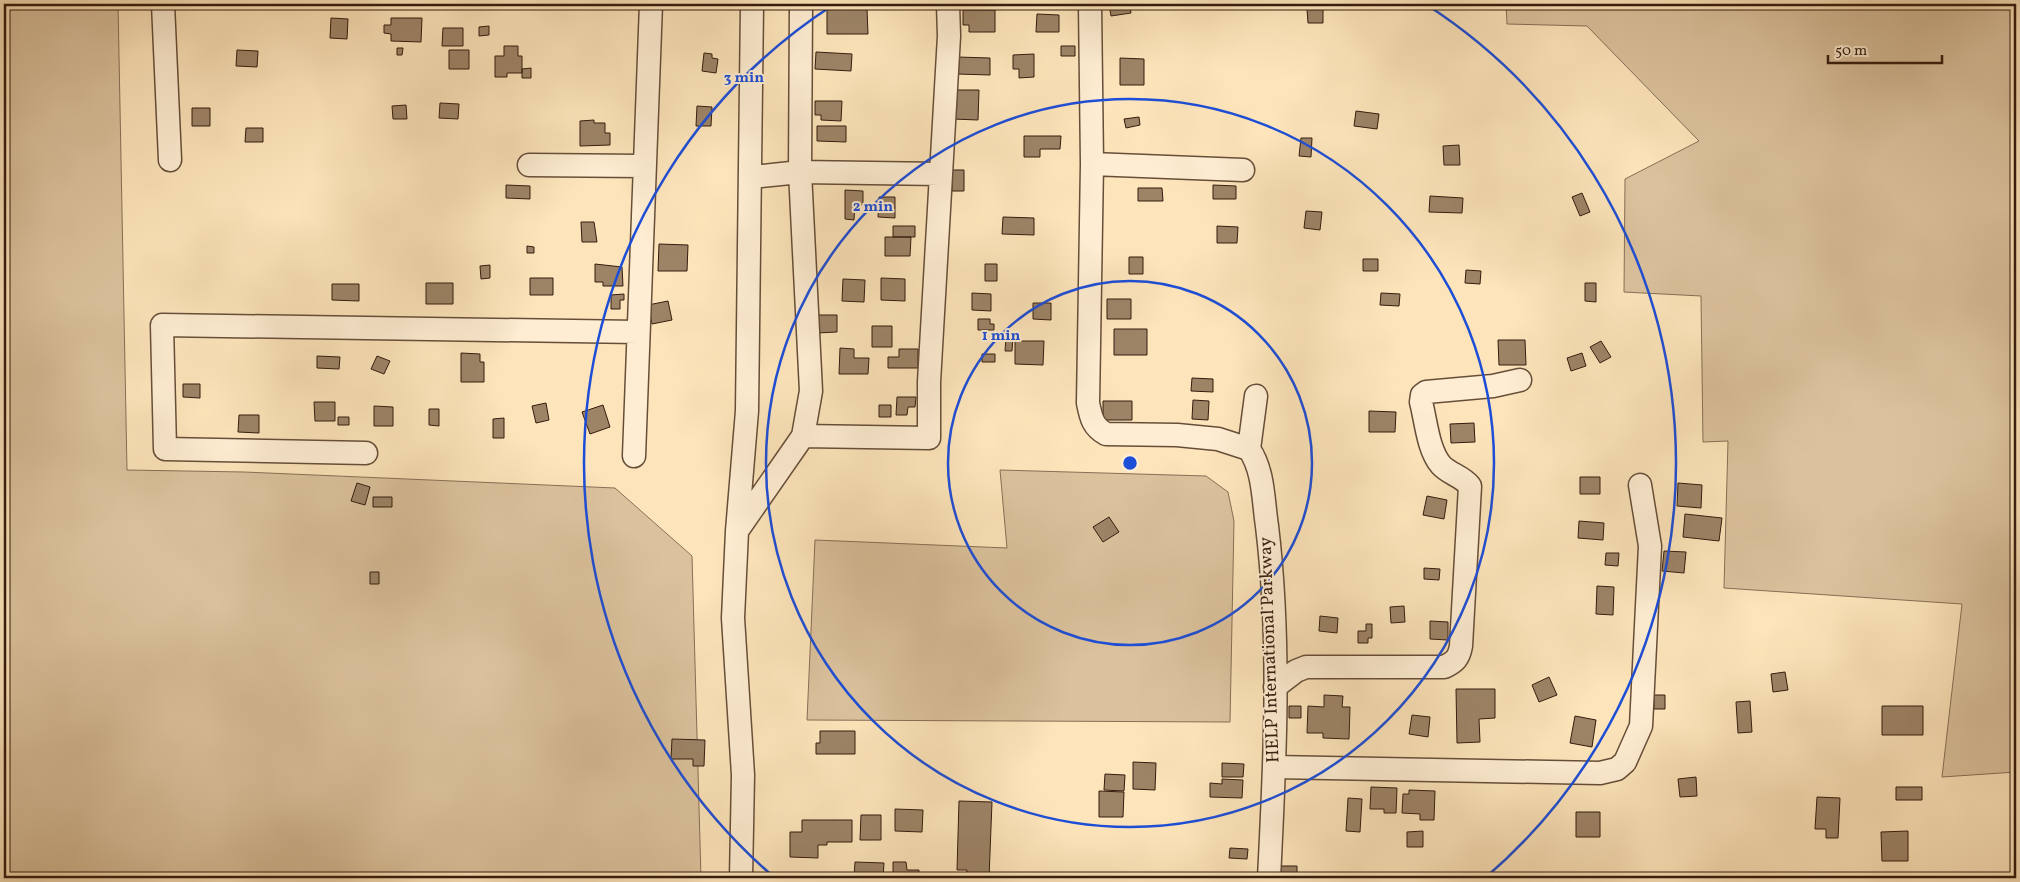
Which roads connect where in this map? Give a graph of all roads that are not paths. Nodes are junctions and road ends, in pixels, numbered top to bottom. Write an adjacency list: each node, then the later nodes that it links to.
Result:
1 (163, 4): 7 (street)
2 (651, 4): 10 (street)
3 (752, 4): 14 (street)
4 (801, 4): 12 (street)
5 (948, 4): 13 (street)
6 (1090, 4): 8 (street)
7 (170, 160)
8 (1092, 164): 11 (street); 19 (street)
9 (529, 165): 10 (street)
10 (644, 166): 15 (street)
11 (1243, 170)
12 (800, 172): 13 (street); 14 (street); 18 (street)
13 (941, 174): 18 (street)
14 (752, 176): 23 (street)
15 (638, 332): 20 (street); 21 (street)
16 (1520, 380): 24 (street)
17 (1256, 396): 19 (street)
18 (804, 436): 23 (street)
19 (1249, 449): 24 (street, HELP International Parkway)
20 (366, 453)
21 (634, 456)
22 (1640, 485): 25 (street)
23 (737, 530): 26 (street)
24 (1275, 687): 25 (street, HELP International Parkway)
25 (1274, 767): 27 (street, HELP International Parkway)
26 (741, 878)
27 (1269, 878)

